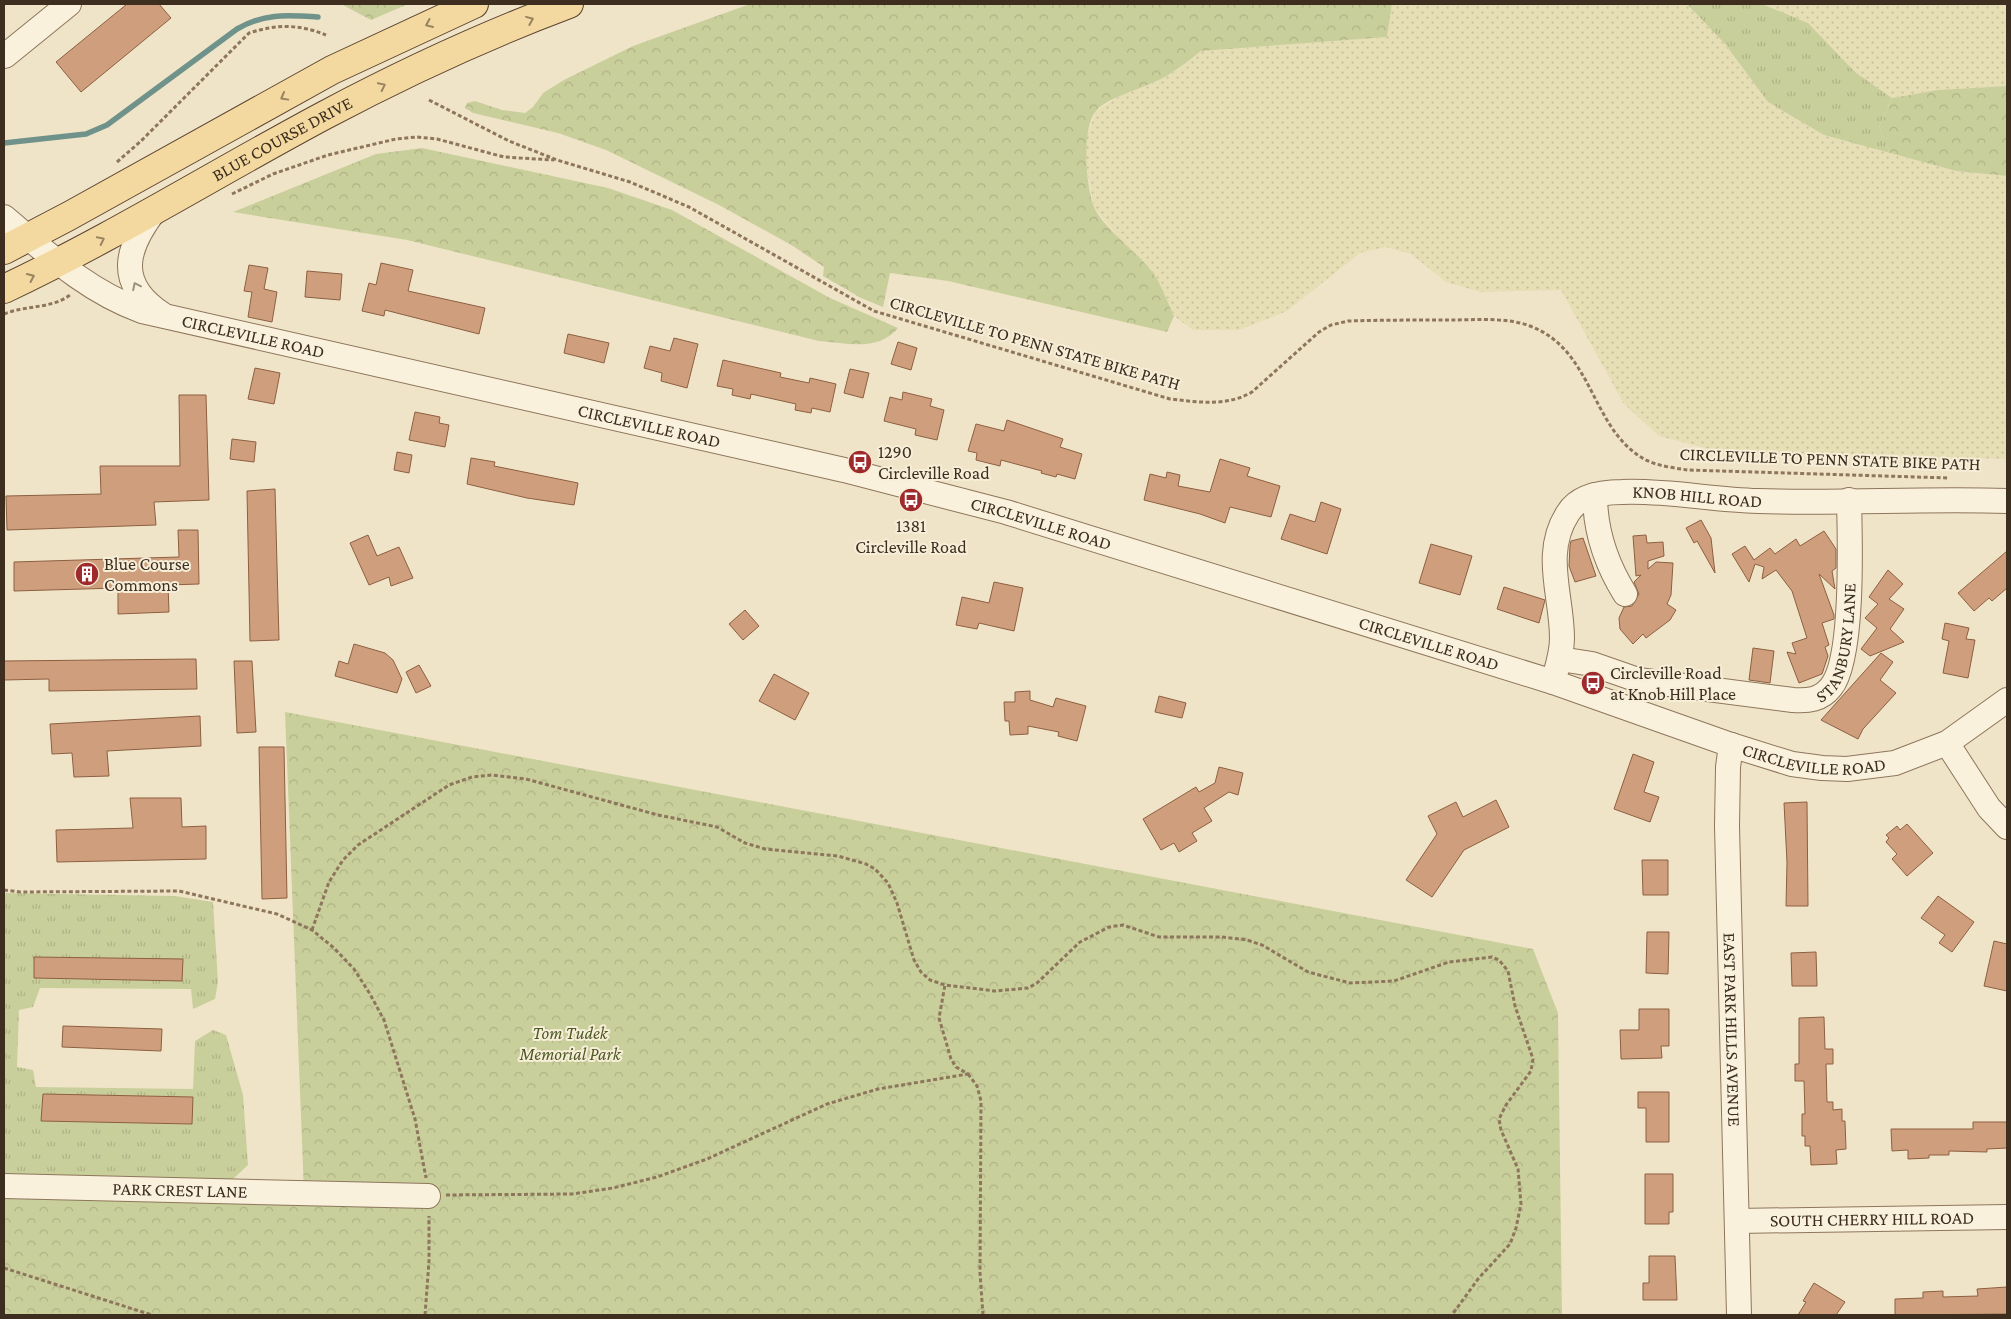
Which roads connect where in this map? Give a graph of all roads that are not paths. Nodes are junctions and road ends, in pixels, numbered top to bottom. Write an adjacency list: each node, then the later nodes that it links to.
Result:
1 (70, 4): 4 (street)
2 (474, 4): 7 (main road, BLUE COURSE DRIVE, one-way to 7)
3 (569, 4): 5 (main road, BLUE COURSE DRIVE, one-way to 3)
4 (6, 56)
5 (155, 210): 9 (main road, BLUE COURSE DRIVE, one-way to 5); 11 (street, one-way to 5)
6 (4, 217): 7 (street, CIRCLEVILLE ROAD)
7 (27, 237): 8 (main road, BLUE COURSE DRIVE); 9 (street, CIRCLEVILLE ROAD)
8 (4, 250)
9 (59, 264): 10 (main road, BLUE COURSE DRIVE, one-way to 9); 11 (street, CIRCLEVILLE ROAD)
10 (4, 290)
11 (170, 319): 17 (street, CIRCLEVILLE ROAD)
12 (1595, 496): 13 (street, KNOB HILL ROAD); 15 (street); 16 (street, KNOB HILL ROAD)
13 (1849, 500): 14 (street, KNOB HILL ROAD); 16 (street, STANBURY LANE)
14 (2007, 501)
15 (1624, 594)
16 (1560, 659): 17 (street, KNOB HILL ROAD)
17 (1552, 682): 20 (street, CIRCLEVILLE ROAD)
18 (2007, 700): 19 (street, CIRCLEVILLE ROAD)
19 (1947, 743): 20 (street, CIRCLEVILLE ROAD); 21 (street)
20 (1731, 746): 25 (street, EAST PARK HILLS AVENUE)
21 (2007, 827)
22 (4, 1186): 23 (street, PARK CREST LANE)
23 (428, 1196)
24 (2007, 1217): 25 (street, SOUTH CHERRY HILL ROAD)
25 (1737, 1221): 26 (street, EAST PARK HILLS AVENUE)
26 (1739, 1315)

